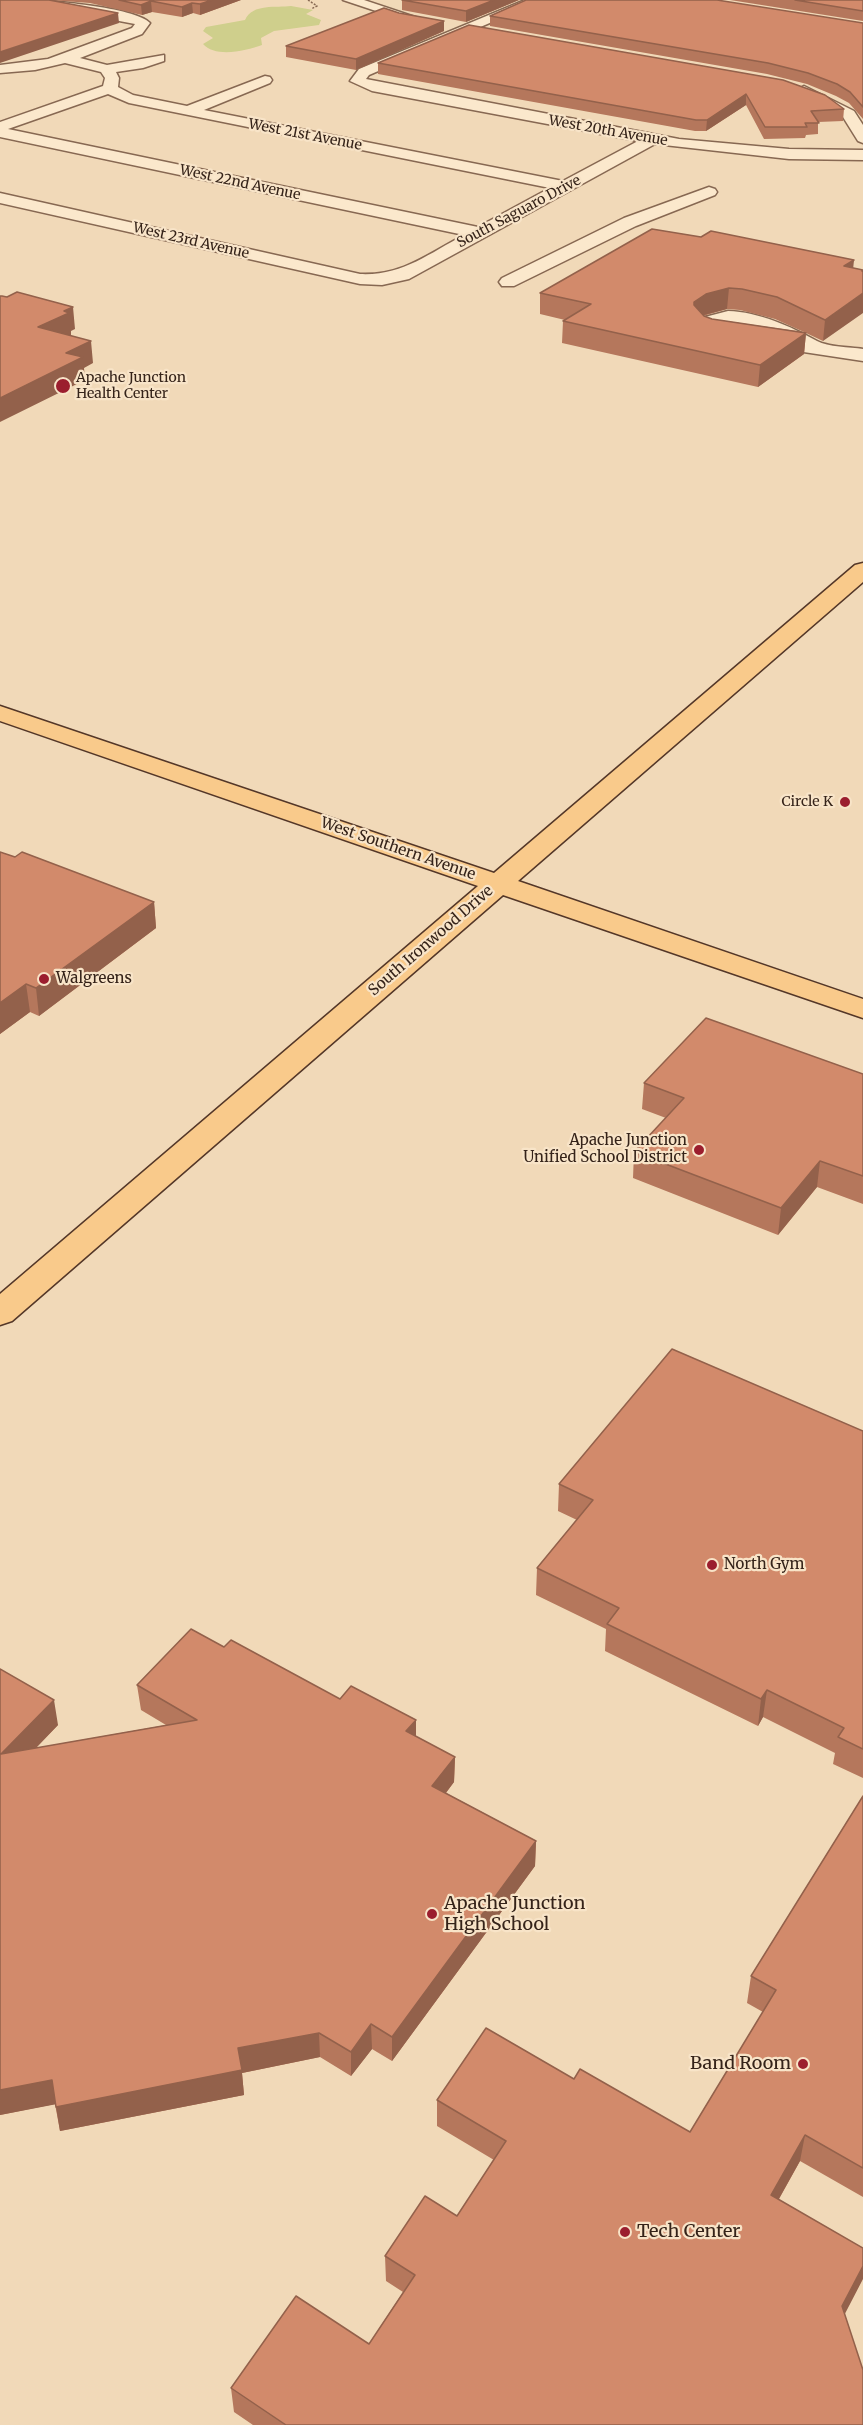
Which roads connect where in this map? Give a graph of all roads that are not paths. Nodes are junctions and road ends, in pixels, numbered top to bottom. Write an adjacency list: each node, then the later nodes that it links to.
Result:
1 (350, 0): 4 (street)
2 (536, 0): 4 (street)
3 (39, 1): 6 (street)
4 (466, 29): 5 (street); 19 (street, West 20th Avenue)
5 (489, 33)
6 (64, 57): 8 (street); 9 (street)
7 (159, 58): 9 (street)
8 (0, 69)
9 (107, 69): 12 (street)
10 (265, 80): 15 (street)
11 (791, 86): 14 (street)
12 (110, 90): 15 (street, West 21st Avenue); 16 (street)
13 (845, 97): 14 (street)
14 (827, 100): 18 (street)
15 (188, 111): 21 (street, West 21st Avenue)
16 (0, 127)
17 (0, 132): 24 (street, West 22nd Avenue)
18 (863, 138)
19 (653, 139): 20 (street, West 20th Avenue); 21 (street, South Saguaro Drive)
20 (863, 155)
21 (567, 187): 24 (street, South Saguaro Drive)
22 (709, 192): 26 (street)
23 (0, 198): 25 (street, West 23rd Avenue)
24 (480, 234): 25 (street, South Saguaro Drive)
25 (382, 280)
26 (508, 282)
27 (809, 343): 28 (street)
28 (863, 355)
29 (863, 570): 31 (main road, South Ironwood Drive)
30 (0, 713): 31 (main road, West Southern Avenue)
31 (497, 884): 32 (main road, West Southern Avenue); 33 (main road, South Ironwood Drive)
32 (863, 1009)
33 (0, 1313)

